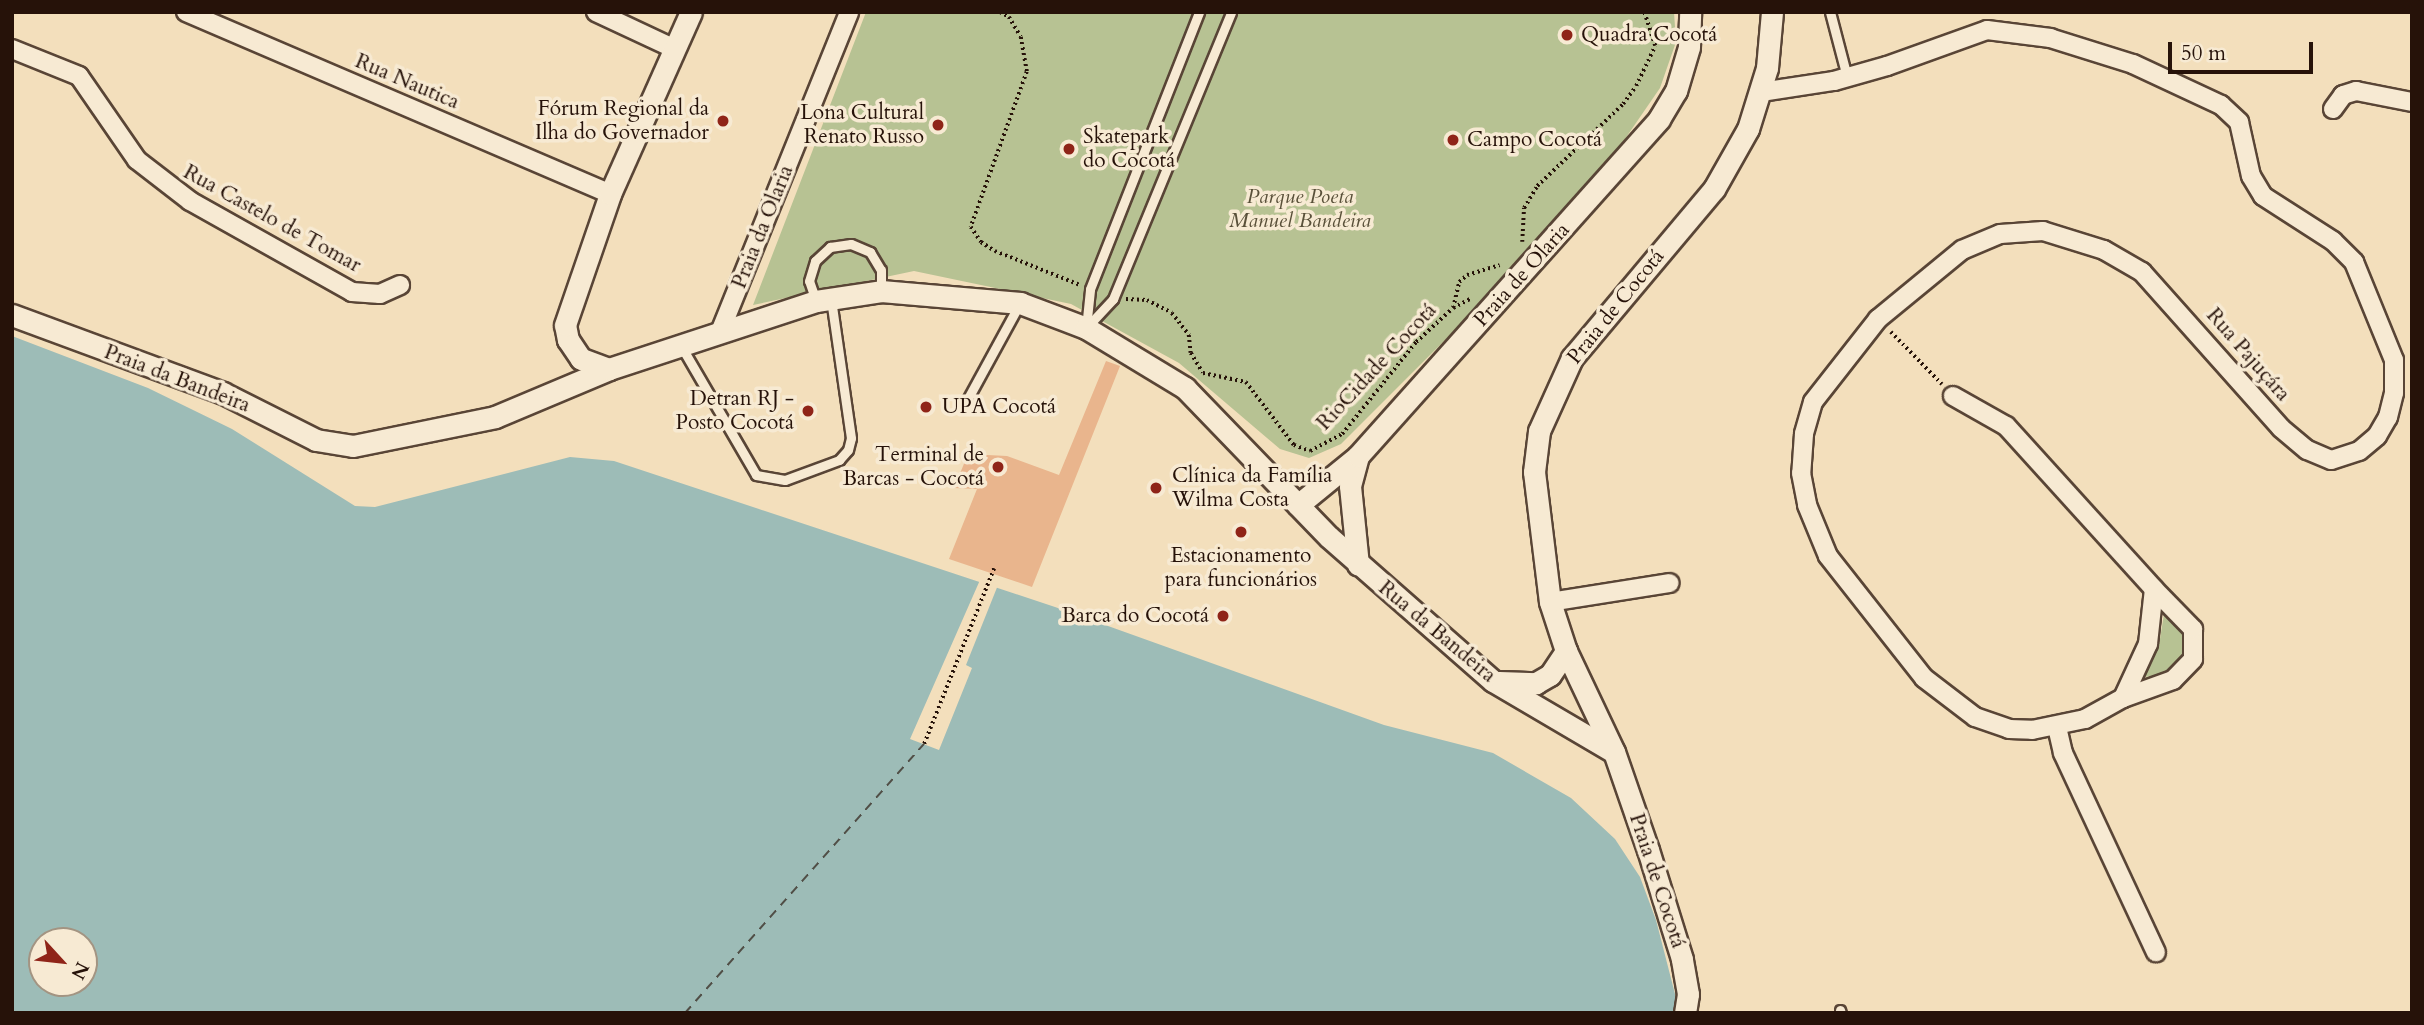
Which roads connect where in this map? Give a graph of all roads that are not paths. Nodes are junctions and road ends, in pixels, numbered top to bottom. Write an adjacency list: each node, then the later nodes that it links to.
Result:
1 (186, 12): 16 (street, Rua Nautica)
2 (596, 12): 11 (street)
3 (691, 12): 11 (street)
4 (849, 12): 23 (street, Praia da Olaria)
5 (1199, 12): 22 (lane)
6 (1231, 12): 22 (lane)
7 (1690, 12): 28 (street, Praia de Olaria)
8 (1772, 12): 13 (street, Praia de Cocotá)
9 (1830, 12): 12 (lane)
10 (12, 49): 17 (street, Rua Castelo de Tomar)
11 (675, 50): 16 (street)
12 (1846, 77): 13 (street, Rua Pajuçára); 38 (street, Rua Pajuçára)
13 (1760, 92): 33 (street, Praia de Cocotá)
14 (2412, 102): 15 (street)
15 (2333, 109)
16 (610, 194): 25 (street)
17 (400, 285)
18 (881, 291): 19 (street); 19 (lane); 20 (street)
19 (823, 300): 23 (street); 24 (lane)
20 (1020, 303): 22 (street); 27 (lane)
21 (12, 315): 25 (street, Praia da Bandeira)
22 (1086, 328): 29 (street)
23 (720, 332): 24 (street)
24 (681, 345): 25 (street)
25 (609, 369)
26 (1952, 396): 32 (street, Rua Pajuçára)
27 (966, 402)
28 (1357, 456): 29 (street, Praia de Olaria); 30 (street, Rua da Bandeira)
29 (1298, 505): 30 (street)
30 (1358, 565): 35 (street, Rua da Bandeira)
31 (1670, 583): 33 (street)
32 (2154, 589): 36 (street); 36 (street, Rua Pajuçára)
33 (1550, 602): 34 (street, Praia de Cocotá)
34 (1566, 651): 35 (street); 37 (street, Praia de Cocotá)
35 (1493, 681): 39 (street, Rua da Bandeira)
36 (2123, 698): 38 (street, Rua Pajuçára)
37 (1597, 716): 39 (street); 40 (street, Praia de Cocotá)
38 (2057, 727): 41 (street)
39 (1581, 733): 40 (street, Rua da Bandeira)
40 (1614, 752): 42 (street, Praia de Cocotá)
41 (2156, 952)
42 (1685, 1013)

